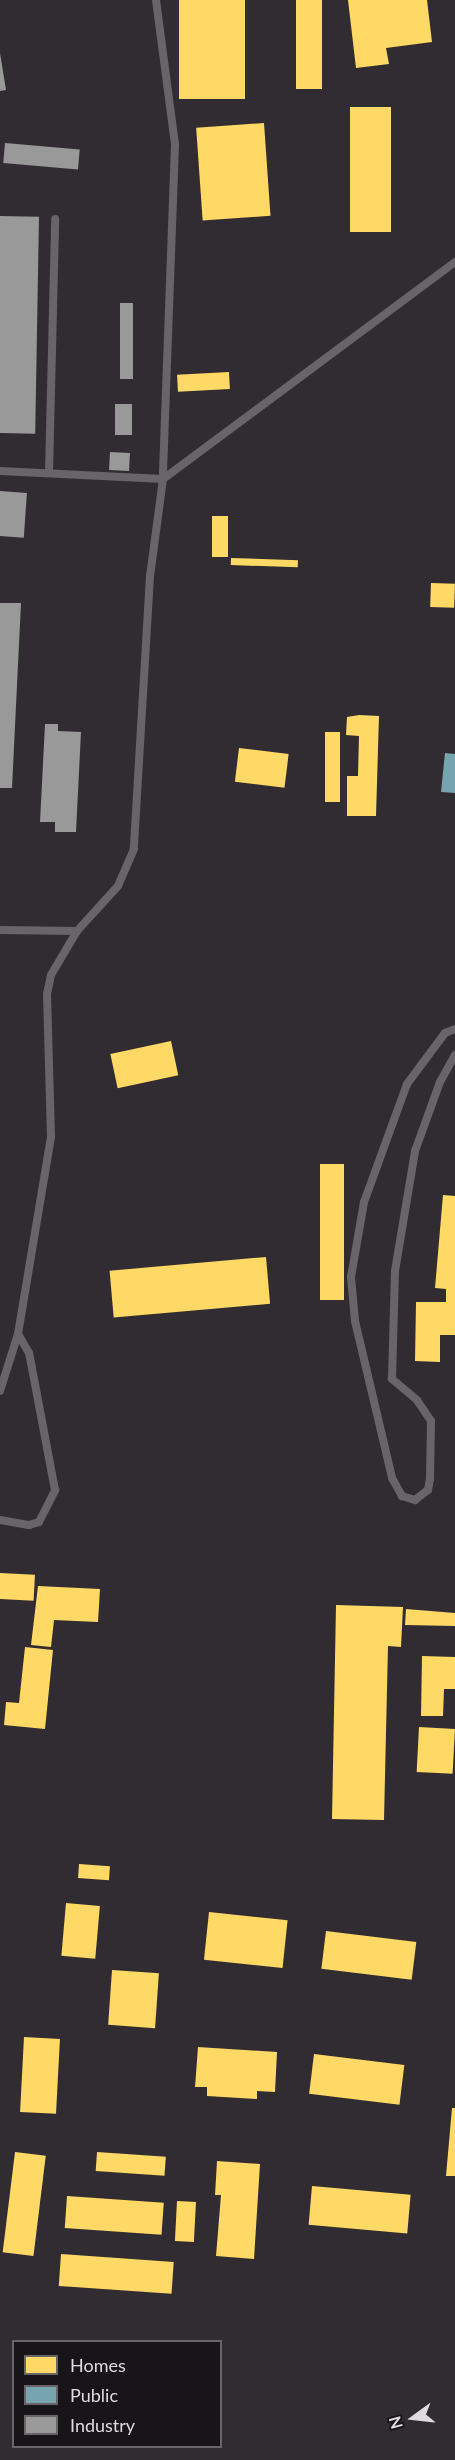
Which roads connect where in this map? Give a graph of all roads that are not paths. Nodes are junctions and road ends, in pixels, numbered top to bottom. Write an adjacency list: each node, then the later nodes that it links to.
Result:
1 (156, 0): 6 (lane)
2 (55, 219): 5 (lane)
3 (455, 262): 6 (lane)
4 (0, 471): 5 (lane)
5 (49, 473): 6 (lane)
6 (164, 479): 8 (lane)
7 (0, 930): 8 (lane)
8 (77, 931): 11 (lane)
9 (455, 1029): 10 (lane)
10 (455, 1055)
11 (18, 1334): 12 (lane); 13 (lane)
12 (0, 1391)
13 (0, 1520)

